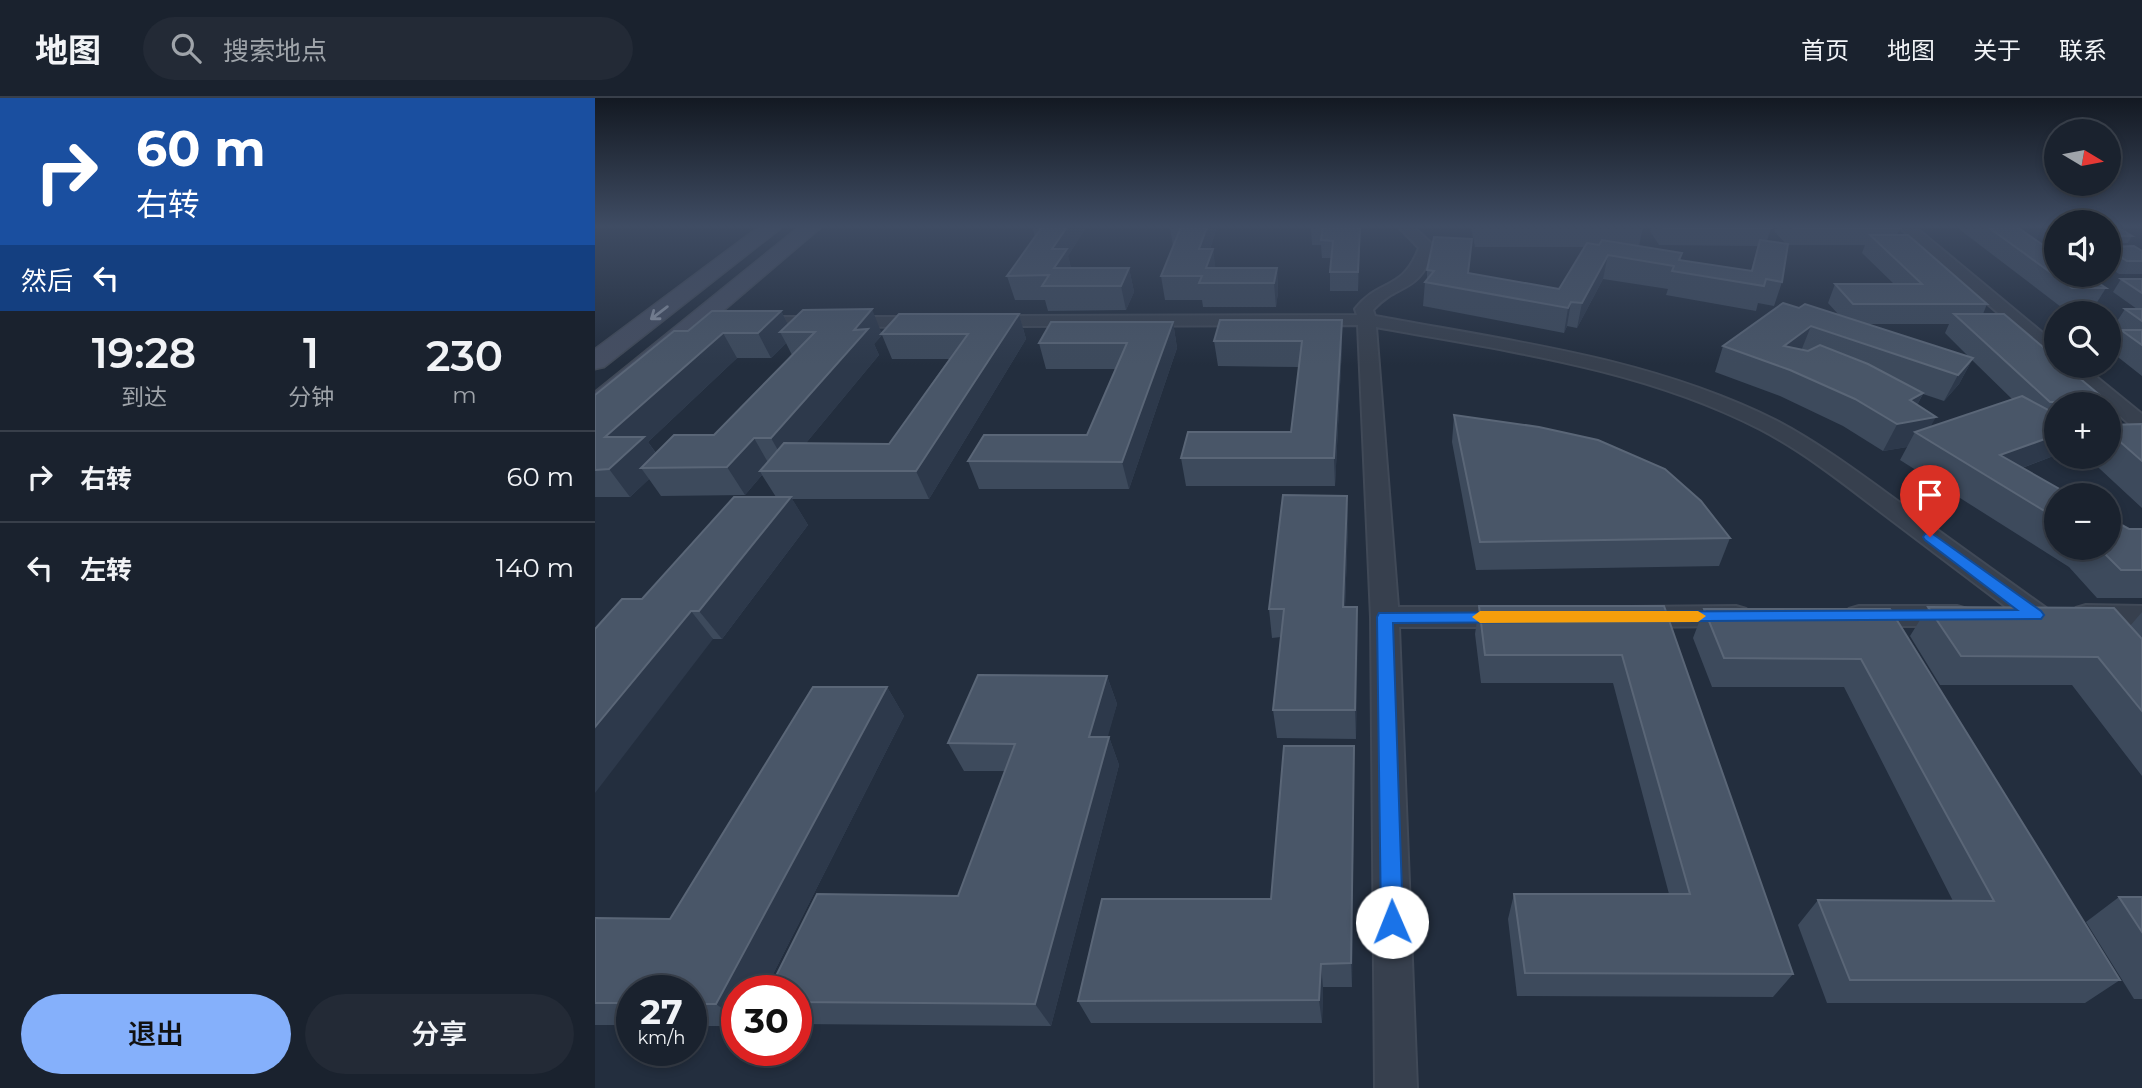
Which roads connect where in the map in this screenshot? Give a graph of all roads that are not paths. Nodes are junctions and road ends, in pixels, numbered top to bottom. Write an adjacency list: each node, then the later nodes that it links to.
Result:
1 (707, 273): 8 (main road, one-way to 8)
2 (756, 273): 6 (main road)
3 (1416, 273): 5 (street)
4 (1961, 273): 7 (street)
5 (1367, 320): 6 (street); 13 (street); 17 (street)
6 (696, 323): 11 (main road)
7 (2044, 343)
8 (605, 346): 9 (main road)
9 (595, 361)
10 (2086, 378): 12 (street)
11 (595, 406)
12 (2142, 425)
13 (2036, 615): 14 (street); 16 (street)
14 (2142, 615)
15 (1759, 616): 19 (street)
16 (1828, 616)
17 (1385, 617): 18 (street); 20 (street)
18 (1537, 617)
19 (1606, 617)
20 (1396, 1088)

